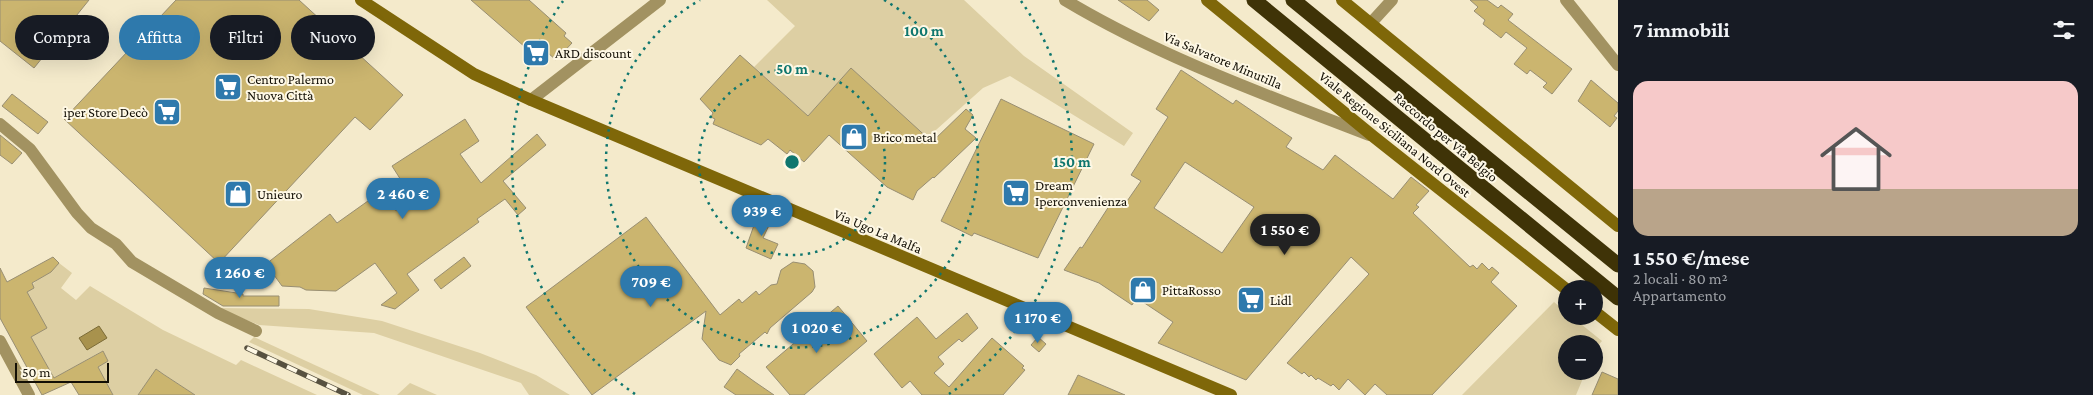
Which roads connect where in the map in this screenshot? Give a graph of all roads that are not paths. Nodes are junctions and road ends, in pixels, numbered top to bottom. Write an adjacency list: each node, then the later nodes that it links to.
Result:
1 (361, 0): 12 (street, Via Ugo La Malfa)
2 (660, 0): 12 (street)
3 (1065, 0): 14 (street, Via Salvatore Minutilla)
4 (1207, 0): 14 (street, Viale Regione Siciliana Nord Ovest)
5 (1254, 0): 18 (highway, Raccordo per Via Belgio)
6 (1293, 0): 16 (highway, Raccordo per Via Belgio)
7 (1342, 0): 10 (street)
8 (1392, 0): 10 (street)
9 (1566, 0): 11 (street)
10 (1371, 23): 15 (street)
11 (1618, 65)
12 (531, 100): 24 (street, Via Ugo La Malfa)
13 (0, 124): 21 (street)
14 (1374, 137): 17 (street, Viale Regione Siciliana Nord Ovest)
15 (1618, 226)
16 (1618, 265)
17 (1558, 283)
18 (1618, 298)
19 (1603, 318): 20 (street)
20 (1618, 330)
21 (256, 331)
22 (0, 341): 23 (street)
23 (29, 395)
24 (1231, 395)

